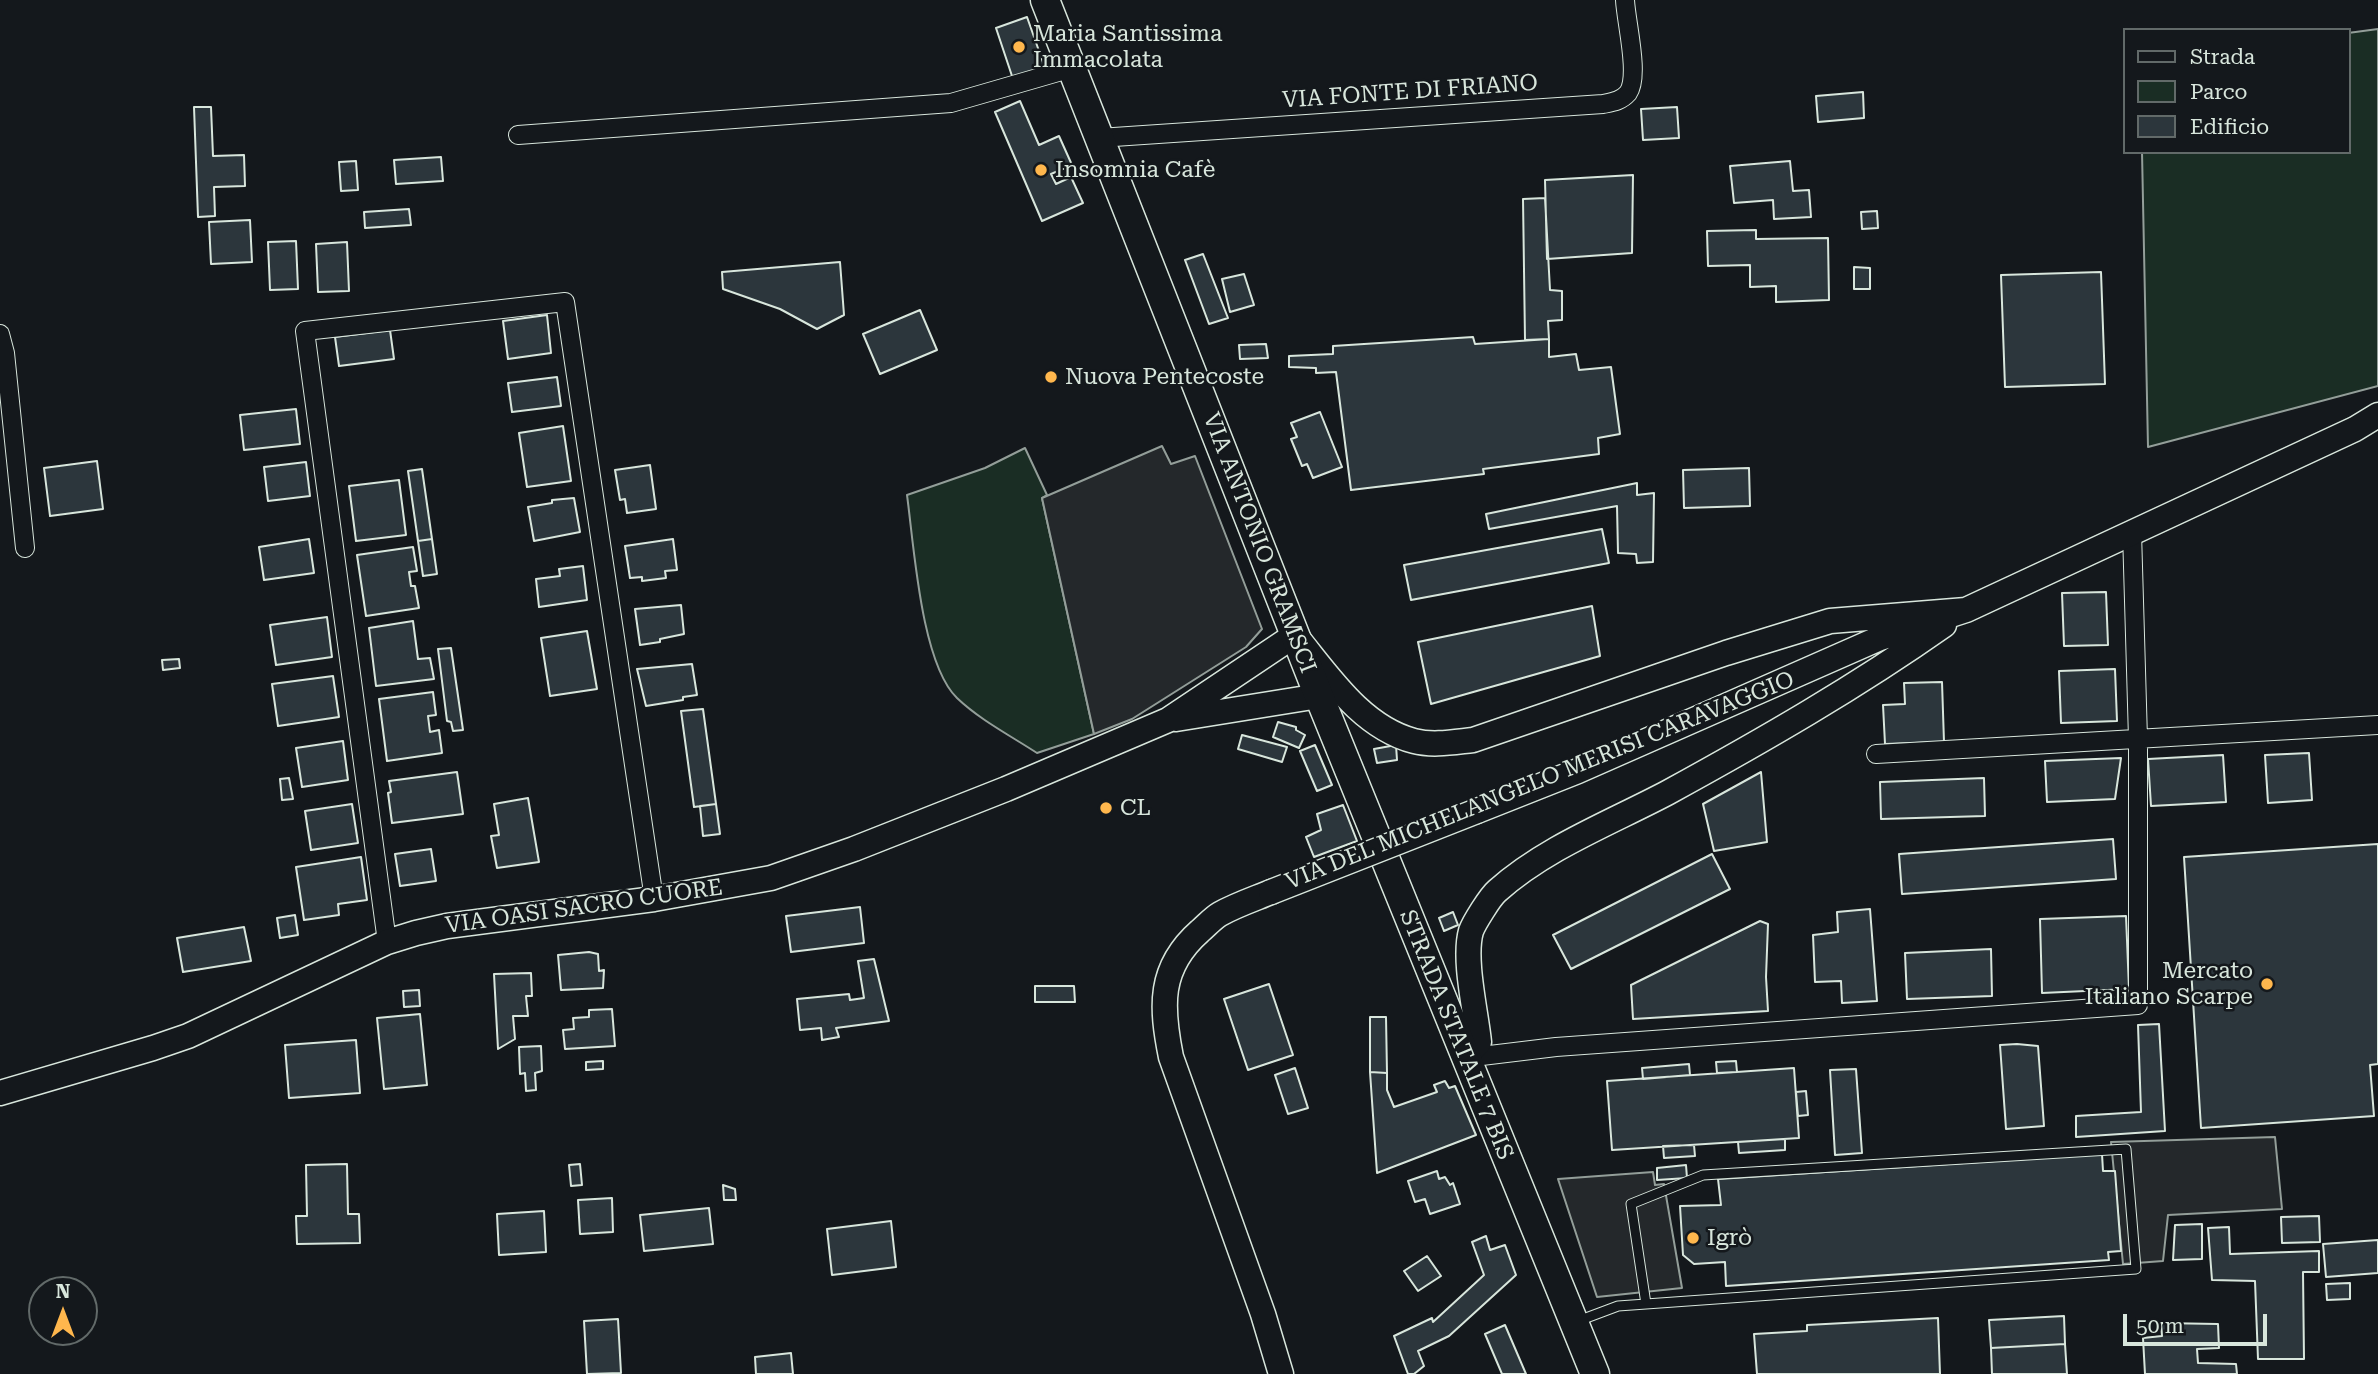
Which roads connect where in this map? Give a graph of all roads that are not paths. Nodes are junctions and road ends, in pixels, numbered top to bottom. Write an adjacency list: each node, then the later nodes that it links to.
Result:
1 (1045, 0): 3 (main road, VIA ANTONIO GRAMSCI)
2 (1625, 0): 5 (street, VIA FONTE DI FRIANO)
3 (1072, 68): 4 (street); 5 (main road, VIA ANTONIO GRAMSCI)
4 (518, 135)
5 (1099, 138): 12 (main road, VIA ANTONIO GRAMSCI)
6 (0, 334): 10 (street)
7 (2378, 415): 8 (street, VIA DEL MICHELANGELO MERISI CARAVAGGIO)
8 (2367, 428): 9 (street, VIA DEL MICHELANGELO MERISI CARAVAGGIO)
9 (2132, 533): 11 (street, VIA DEL MICHELANGELO MERISI CARAVAGGIO); 16 (street)
10 (25, 548)
11 (1966, 610): 12 (street); 20 (street); 24 (street, VIA DEL MICHELANGELO MERISI CARAVAGGIO, bridge)
12 (1295, 635): 13 (main road, VIA ANTONIO GRAMSCI); 14 (street, VIA OASI SACRO CUORE)
13 (1319, 696): 14 (street, VIA OASI SACRO CUORE); 20 (main road, STRADA STATALE 7 BIS)
14 (1168, 720): 18 (street, VIA OASI SACRO CUORE)
15 (2378, 725): 16 (street)
16 (2138, 739): 17 (street); 20 (street)
17 (1876, 754)
18 (654, 898): 19 (street, VIA OASI SACRO CUORE); 19 (street)
19 (387, 942): 21 (street, VIA OASI SACRO CUORE)
20 (1465, 1058): 23 (main road, STRADA STATALE 7 BIS)
21 (0, 1093)
22 (1646, 1304): 22 (lane); 23 (lane)
23 (1574, 1322): 25 (main road, STRADA STATALE 7 BIS)
24 (1281, 1374)
25 (1595, 1374)

